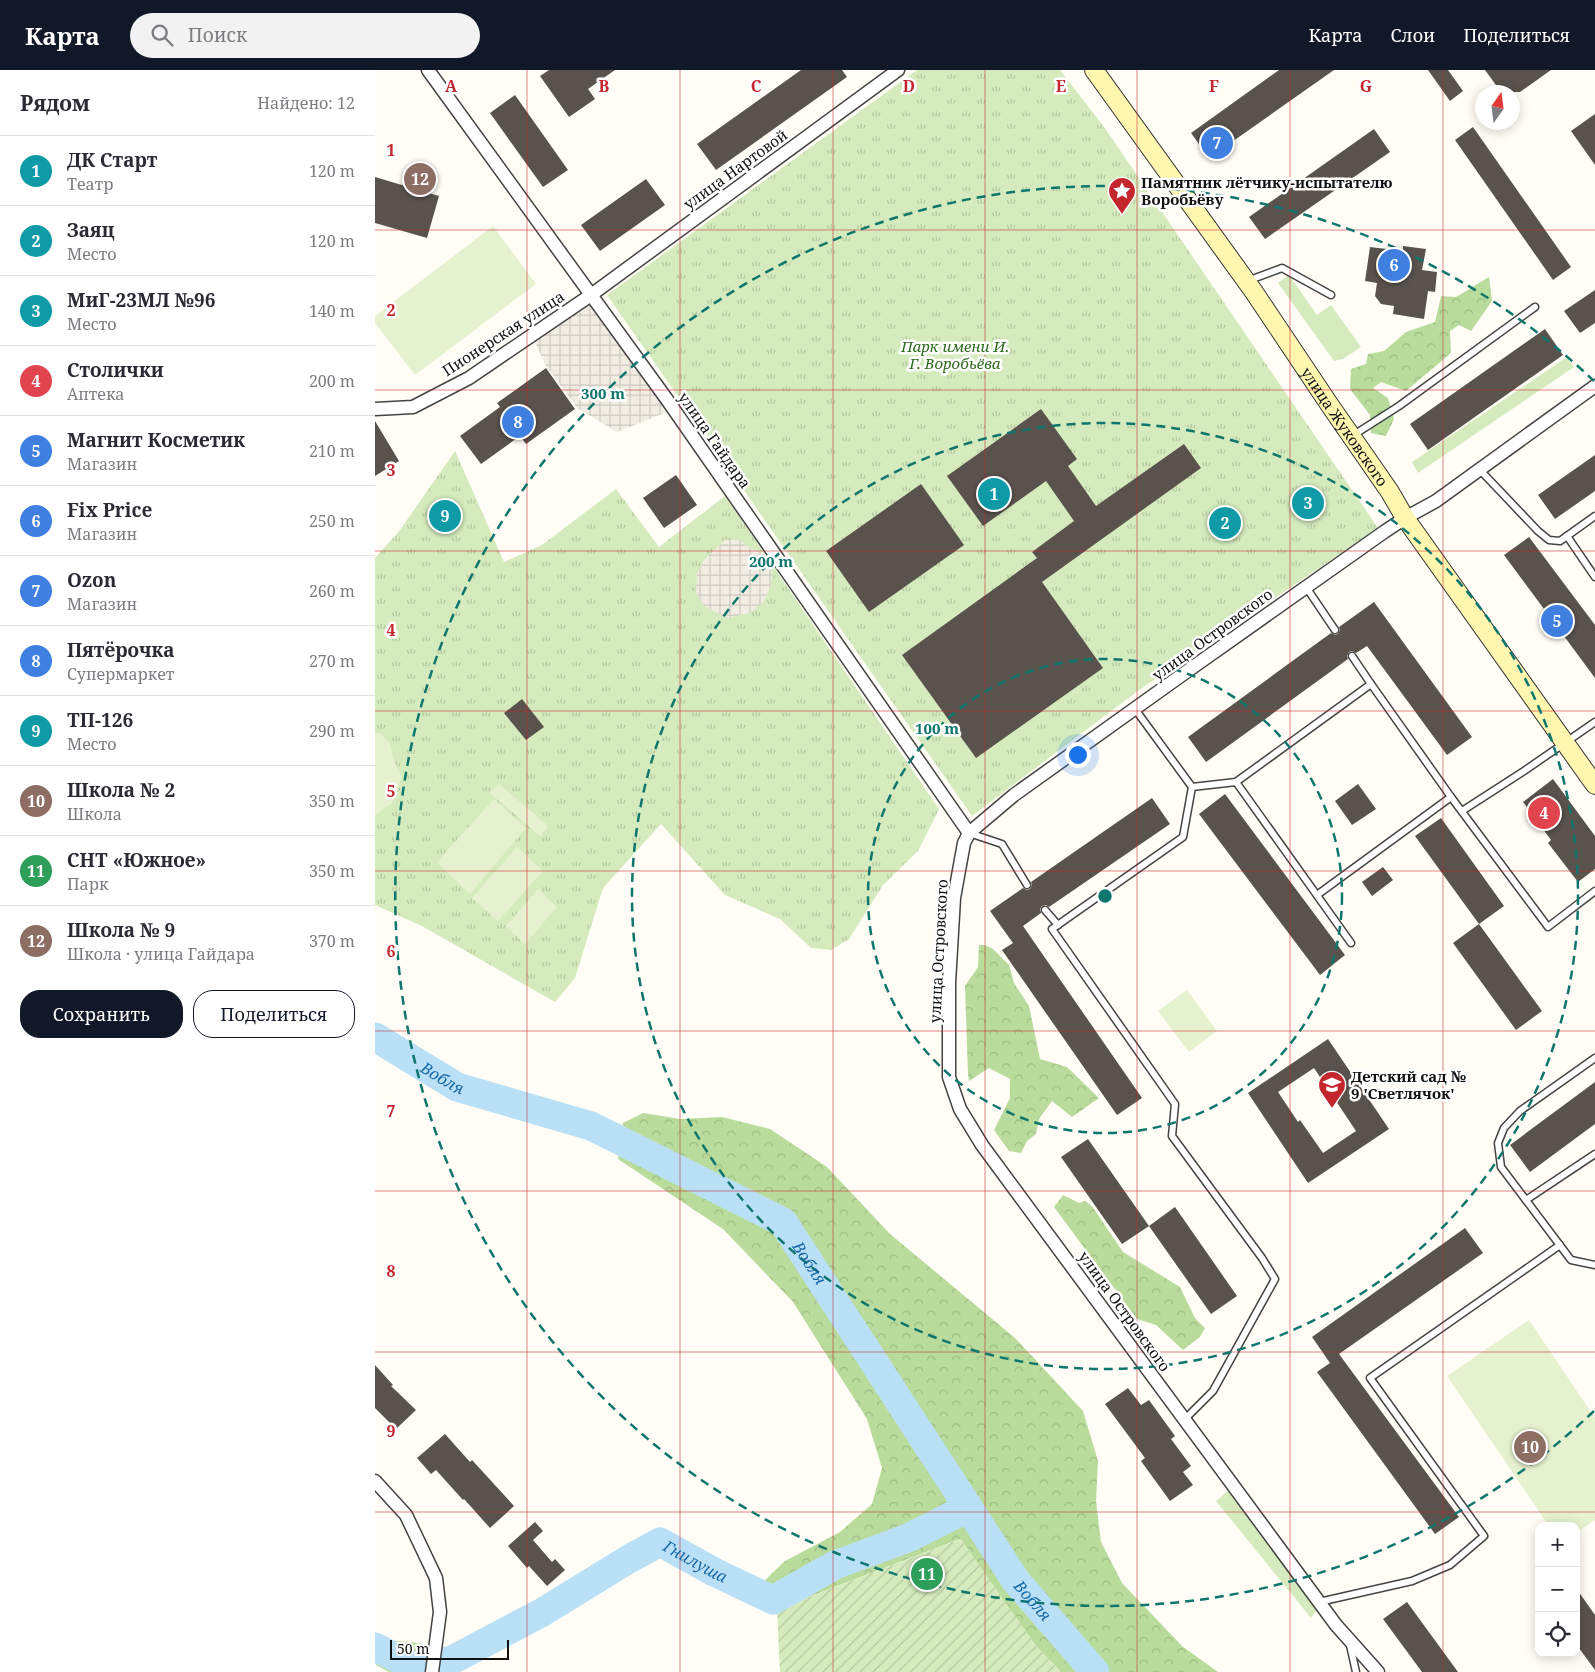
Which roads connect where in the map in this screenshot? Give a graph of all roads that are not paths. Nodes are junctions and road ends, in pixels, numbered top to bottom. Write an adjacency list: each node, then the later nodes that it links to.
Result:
1 (428, 70): 5 (street, улица Гайдара)
2 (898, 70): 5 (street, улица Нартовой)
3 (1094, 70): 4 (street, улица Жуковского)
4 (1246, 282): 6 (lane); 10 (street, улица Жуковского)
5 (591, 295): 9 (street, Пионерская улица); 28 (street, улица Гайдара)
6 (1331, 295)
7 (1535, 307): 10 (lane)
8 (1595, 386): 11 (street, улица Островского)
9 (375, 409)
10 (1351, 437): 13 (street, улица Жуковского)
11 (1479, 470): 13 (street, улица Островского); 14 (lane)
12 (1595, 516): 14 (lane)
13 (1405, 518): 16 (street, улица Островского); 22 (street, улица Жуковского)
14 (1567, 536): 15 (lane)
15 (1595, 578)
16 (1306, 587): 17 (lane); 20 (street, улица Островского)
17 (1335, 630)
18 (1352, 656): 19 (lane)
19 (1371, 684): 23 (lane); 26 (lane)
20 (1135, 709): 25 (lane); 28 (street, улица Островского)
21 (1595, 722): 22 (lane)
22 (1565, 743): 24 (street, улица Жуковского); 27 (lane)
23 (1236, 782): 25 (lane); 31 (lane)
24 (1595, 785)
25 (1192, 787): 33 (lane)
26 (1451, 797): 27 (lane); 31 (lane)
27 (1462, 811): 30 (lane)
28 (969, 833): 29 (lane); 40 (street, улица Островского)
29 (1027, 885)
30 (1595, 891)
31 (1317, 895): 34 (lane)
32 (1045, 910): 33 (lane)
33 (1058, 925): 40 (lane)
34 (1351, 943)
35 (1595, 1058): 37 (lane)
36 (1595, 1154): 37 (lane)
37 (1526, 1200): 38 (lane)
38 (1560, 1245): 39 (lane); 42 (lane)
39 (1595, 1265)
40 (1185, 1419): 42 (street, улица Островского)
41 (375, 1481): 44 (street)
42 (1319, 1602): 43 (street, улица Островского)
43 (1349, 1638): 45 (lane); 46 (street, улица Островского)
44 (432, 1672)
45 (1357, 1672)
46 (1378, 1672)

